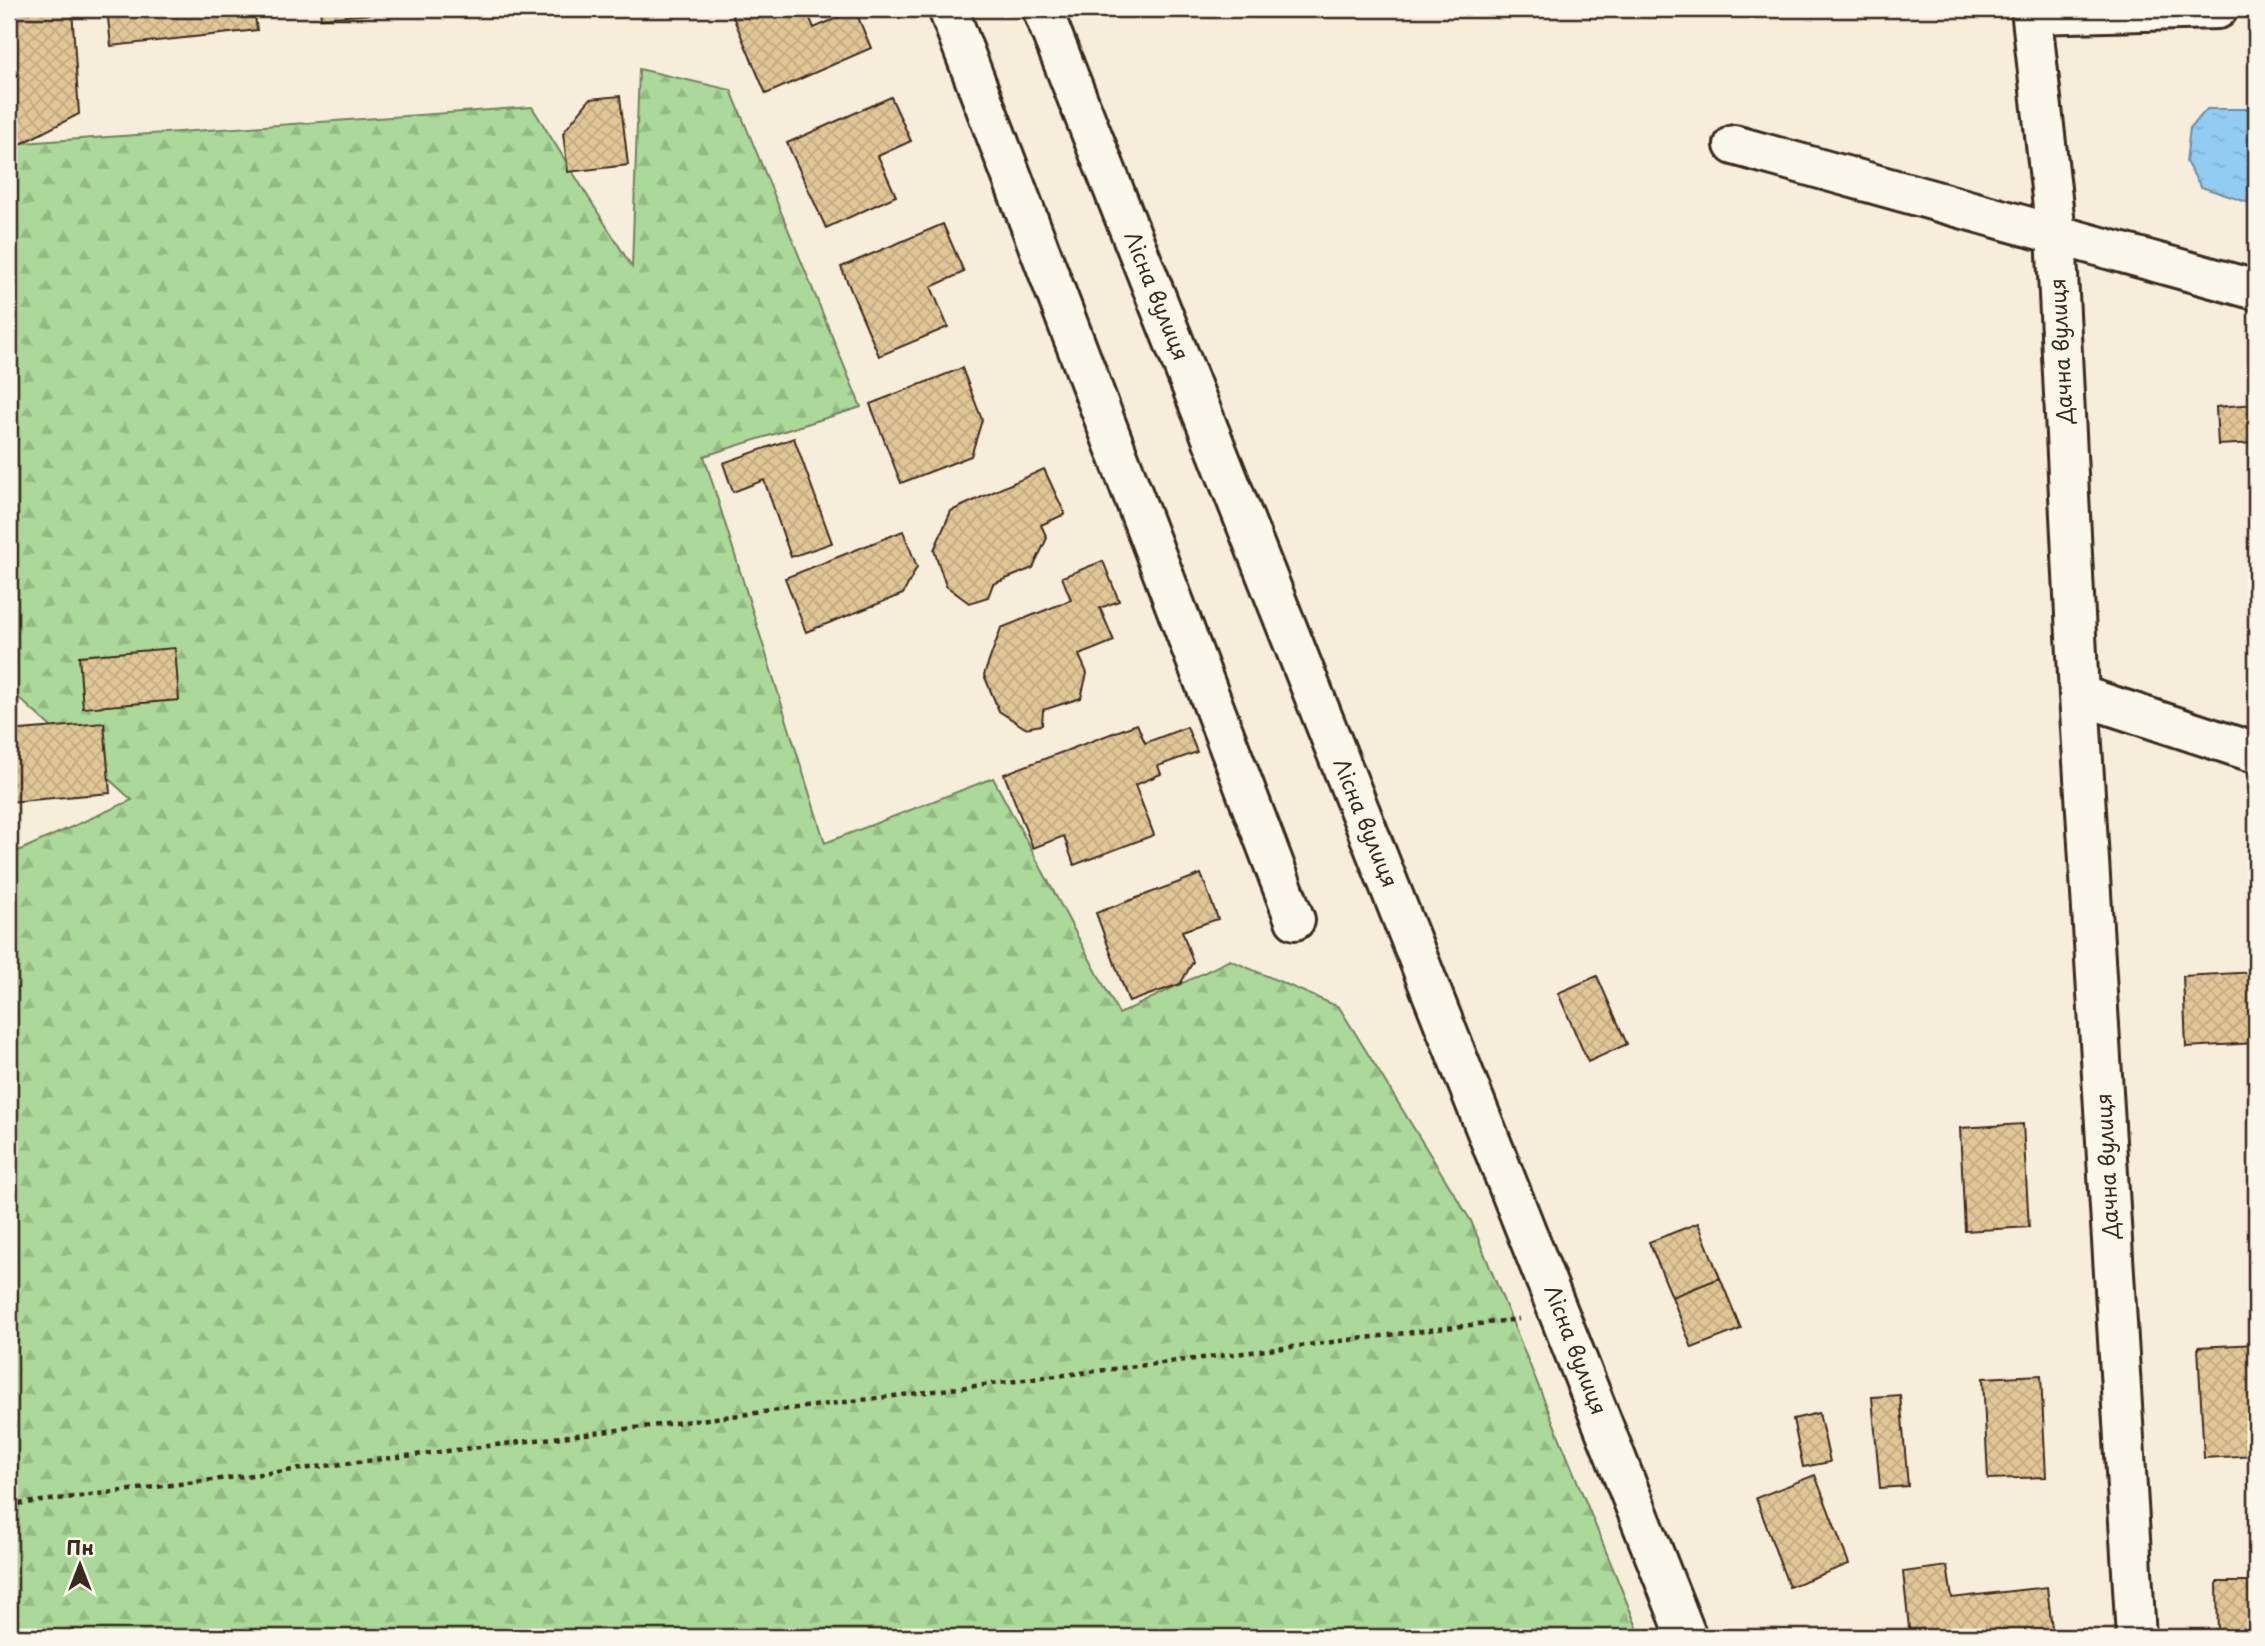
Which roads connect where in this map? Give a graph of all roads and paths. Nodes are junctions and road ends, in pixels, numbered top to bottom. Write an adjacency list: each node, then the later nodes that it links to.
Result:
1 (948, 9): 10 (street)
2 (1042, 9): 11 (street, Лісна вулиця)
3 (2218, 9): 4 (street)
4 (2032, 12): 6 (street, Дачна вулиця)
5 (1734, 145): 6 (street)
6 (2056, 234): 7 (street); 8 (street, Дачна вулиця)
7 (2256, 290)
8 (2080, 695): 9 (street); 14 (street, Дачна вулиця)
9 (2256, 753)
10 (1296, 920)
11 (1561, 1314): 12 (path); 13 (street, Лісна вулиця)
12 (9, 1505)
13 (1687, 1637)
14 (2136, 1637)

